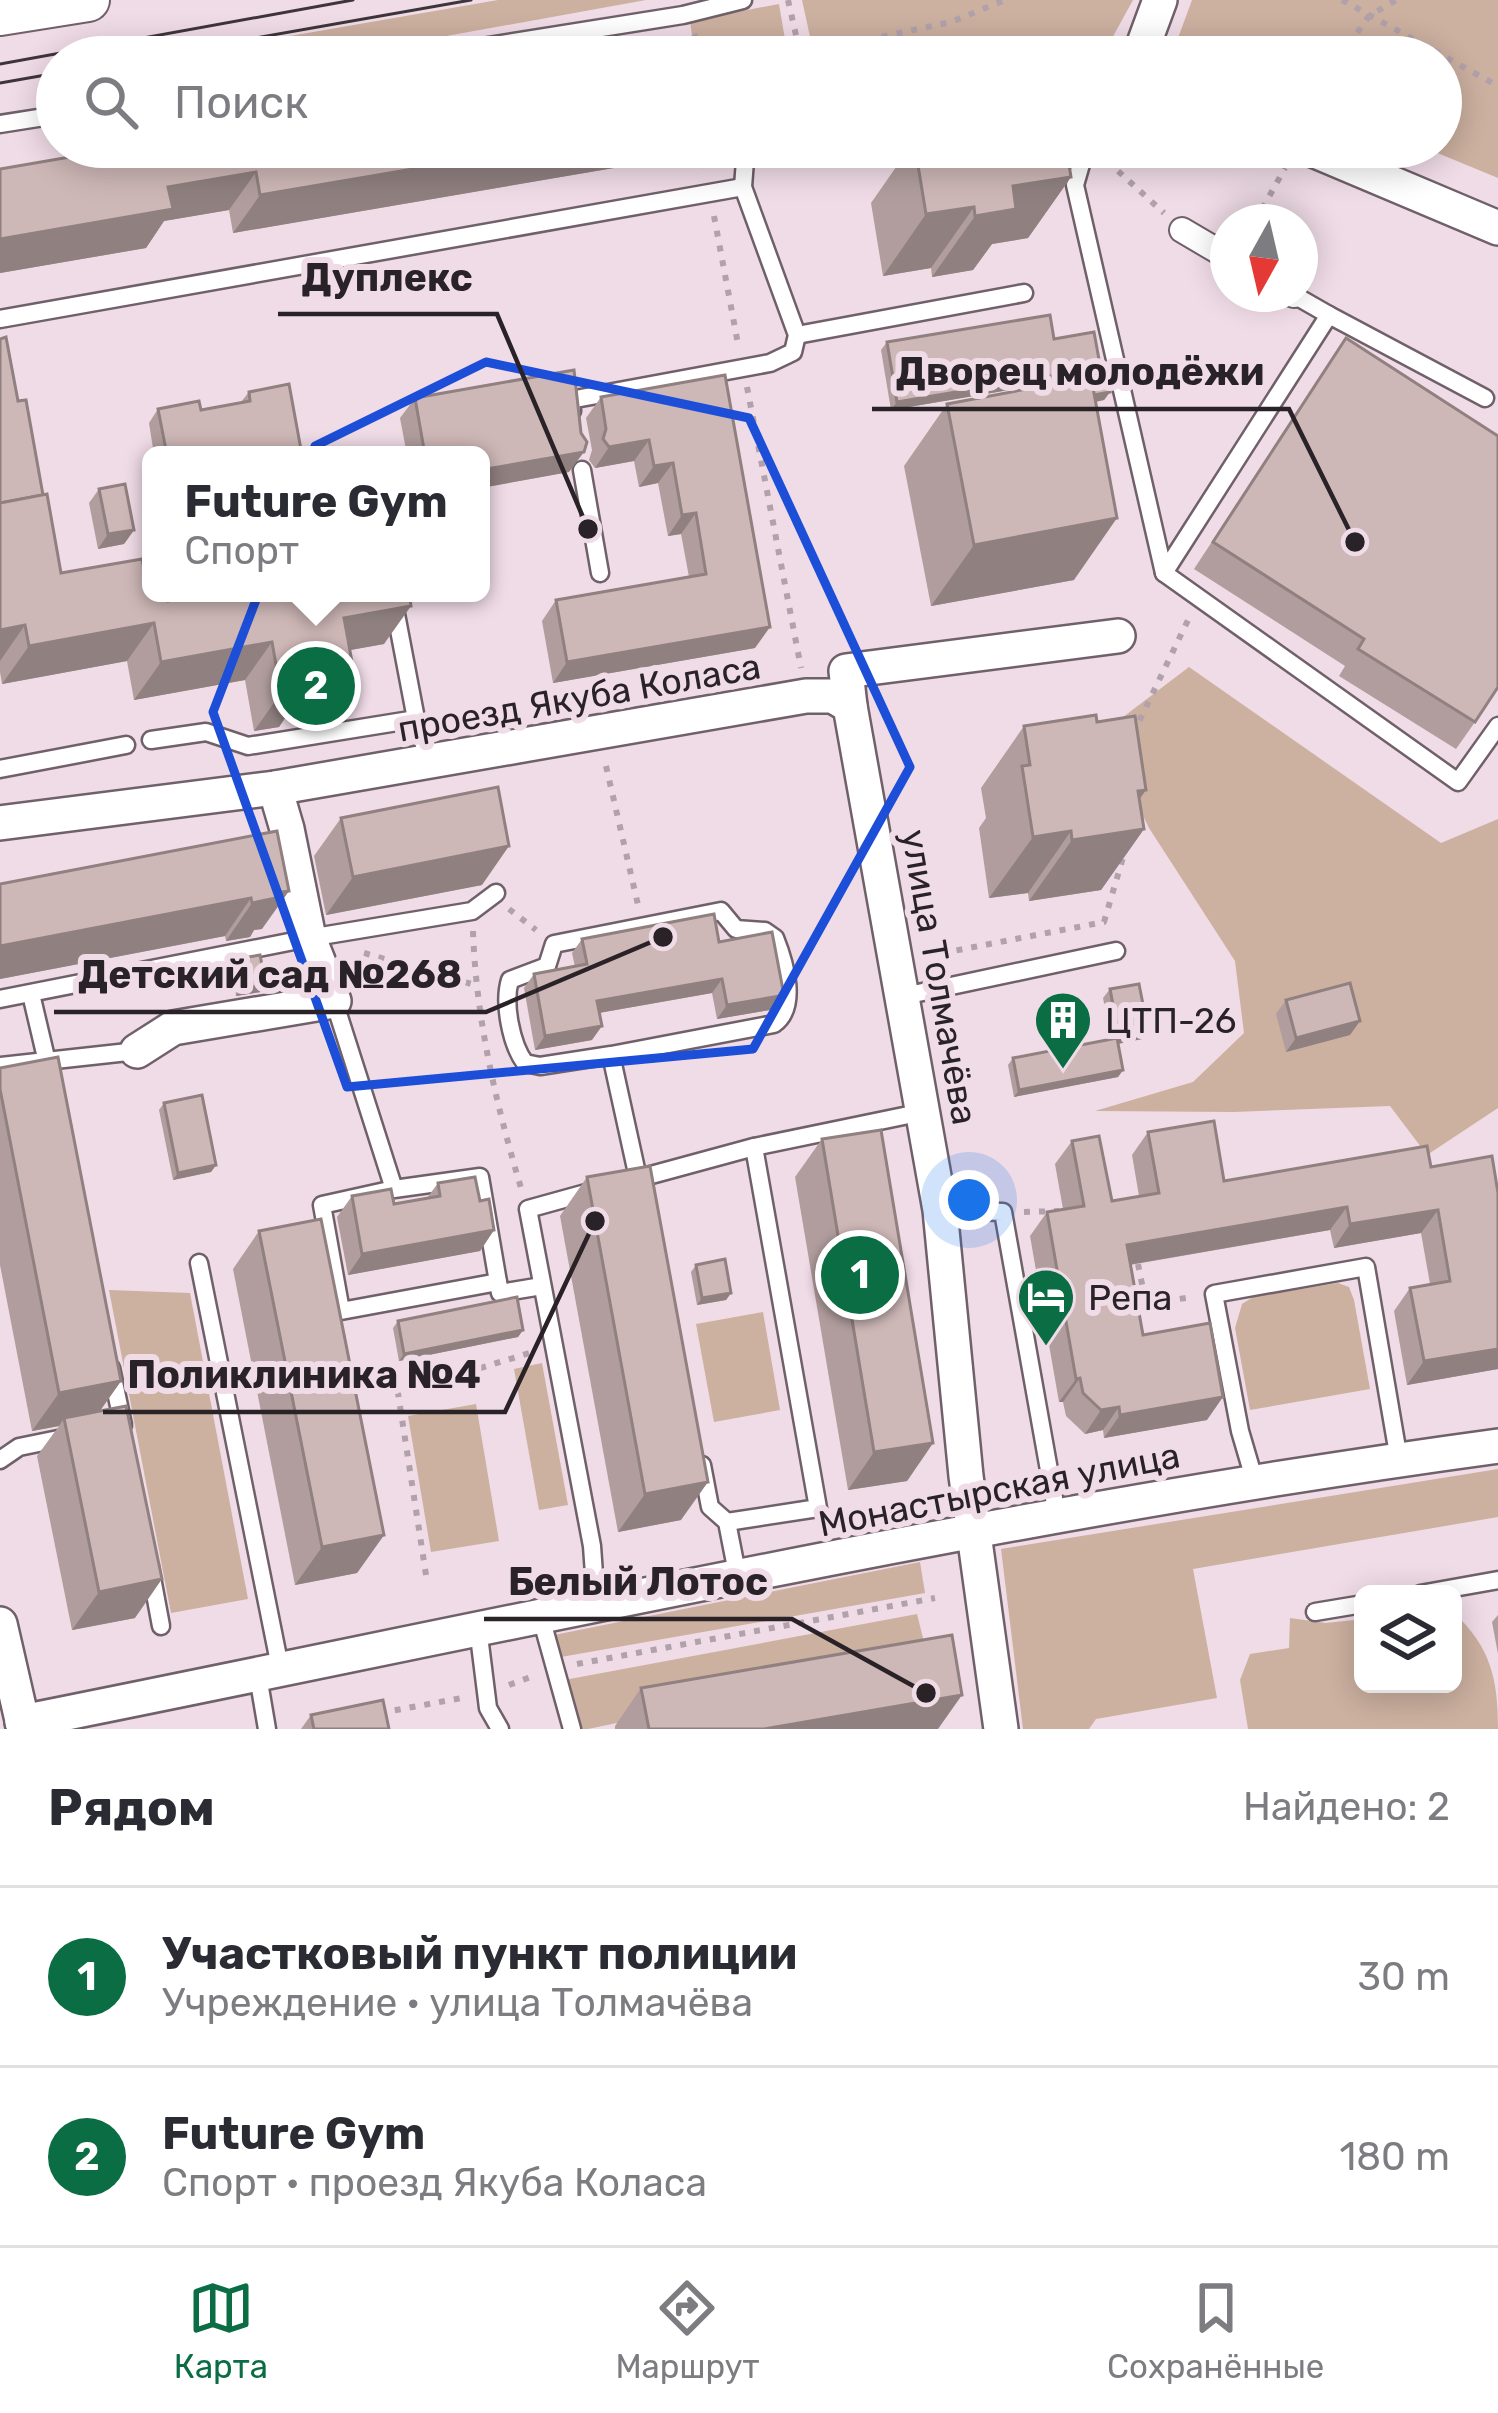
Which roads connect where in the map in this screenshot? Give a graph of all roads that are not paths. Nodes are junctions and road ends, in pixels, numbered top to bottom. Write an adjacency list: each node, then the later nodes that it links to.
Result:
1 (88, 0): 4 (street)
2 (743, 0): 5 (lane)
3 (1160, 0): 6 (street)
4 (0, 14)
5 (551, 36)
6 (1147, 36)
7 (36, 118): 8 (lane)
8 (0, 124)
9 (744, 168): 12 (lane)
10 (1080, 168): 25 (lane)
11 (1343, 168): 13 (street)
12 (743, 187): 19 (lane); 20 (lane)
13 (1498, 228)
14 (1182, 230): 15 (street)
15 (1210, 246)
16 (1024, 293): 20 (lane)
17 (1318, 309): 18 (lane)
18 (1329, 315): 21 (lane); 25 (lane)
19 (0, 319)
20 (796, 335): 22 (lane)
21 (1485, 398)
22 (576, 435)
23 (582, 470): 24 (lane)
24 (600, 573)
25 (1164, 573): 30 (lane)
26 (394, 602): 28 (lane)
27 (1118, 636): 29 (street)
28 (416, 719): 31 (lane); 33 (lane)
29 (855, 723): 33 (street, проезд Якуба Коласа); 41 (street, улица Толмачёва)
30 (1498, 726)
31 (151, 740)
32 (126, 745): 34 (lane)
33 (430, 764): 35 (street, проезд Якуба Коласа)
34 (0, 769)
35 (275, 788): 36 (street, проезд Якуба Коласа); 38 (street)
36 (0, 823)
37 (496, 893): 38 (lane)
38 (309, 938): 40 (lane); 43 (street)
39 (1116, 950): 41 (lane)
40 (31, 994): 42 (lane); 46 (lane)
41 (904, 996): 49 (street, улица Толмачёва)
42 (0, 999)
43 (334, 1001): 44 (street); 52 (lane)
44 (137, 1051): 46 (lane)
45 (610, 1055): 45 (lane); 51 (lane)
46 (47, 1058): 47 (lane); 48 (lane)
47 (0, 1066)
48 (57, 1104)
49 (923, 1112): 50 (lane); 54 (street, улица Толмачёва)
50 (754, 1147): 51 (lane); 69 (lane)
51 (638, 1178): 53 (lane); 57 (lane)
52 (394, 1189): 56 (lane); 56 (lane)
53 (653, 1207)
54 (940, 1210): 68 (lane); 70 (street, улица Толмачёва)
55 (199, 1263): 83 (lane)
56 (498, 1282): 57 (lane)
57 (542, 1286): 75 (lane)
58 (109, 1357): 59 (lane)
59 (123, 1426): 60 (lane); 64 (lane)
60 (103, 1430)
61 (82, 1435): 65 (lane)
62 (697, 1437): 69 (lane)
63 (1498, 1446): 66 (street, Монастырская улица)
64 (128, 1448)
65 (0, 1460)
66 (1399, 1460): 67 (street, Монастырская улица); 67 (lane)
67 (1255, 1482): 68 (street, Монастырская улица)
68 (1057, 1515): 70 (street, Монастырская улица)
69 (727, 1522): 72 (lane)
70 (974, 1532): 72 (street, Монастырская улица); 88 (street, улица Толмачёва)
71 (148, 1559): 80 (lane)
72 (738, 1578): 75 (street, Монастырская улица)
73 (1498, 1580): 74 (lane)
74 (1462, 1586)
75 (596, 1602): 78 (street, Монастырская улица)
76 (1354, 1606): 77 (lane)
77 (1315, 1612)
78 (540, 1614): 81 (street, Монастырская улица); 87 (lane)
79 (0, 1624): 82 (street)
80 (161, 1625)
81 (478, 1627): 83 (street, Монастырская улица); 86 (lane)
82 (4, 1663): 84 (street)
83 (270, 1674): 84 (street, Монастырская улица); 85 (lane)
84 (23, 1725)
85 (267, 1729)
86 (500, 1729)
87 (572, 1729)
88 (1001, 1729)

